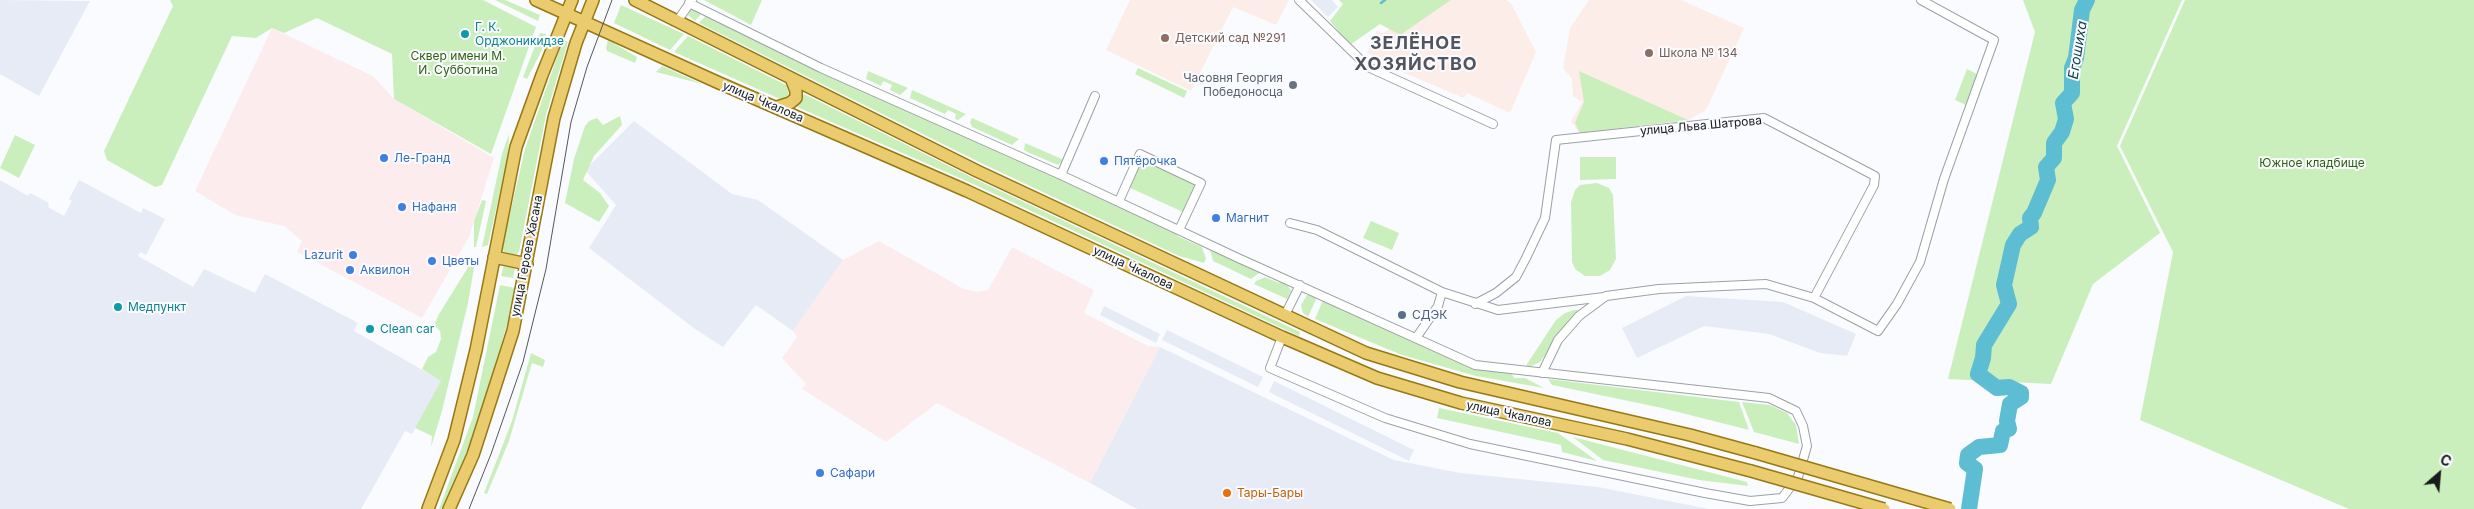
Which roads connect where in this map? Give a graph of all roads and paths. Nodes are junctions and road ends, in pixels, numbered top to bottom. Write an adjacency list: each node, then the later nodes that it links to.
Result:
1 (536, 0): 8 (main road, улица Чкалова)
2 (572, 0): 8 (main road)
3 (593, 0): 10 (main road, улица Героев Хасана)
4 (635, 0): 9 (main road, улица Чкалова)
5 (1300, 0): 14 (street)
6 (1921, 0): 24 (street)
7 (690, 1): 9 (street); 15 (street)
8 (566, 13): 10 (main road, улица Чкалова); 19 (main road)
9 (678, 20): 11 (main road, улица Чкалова)
10 (584, 21): 13 (main road, улица Чкалова); 20 (main road, улица Героев Хасана)
11 (791, 78): 13 (main road); 26 (main road, улица Чкалова)
12 (1094, 96): 15 (street)
13 (777, 107): 27 (main road, улица Чкалова)
14 (1493, 124)
15 (1061, 174): 16 (street)
16 (1118, 202): 18 (street); 18 (street)
17 (1290, 223): 22 (street)
18 (1179, 230): 21 (street)
19 (494, 257): 20 (main road); 30 (main road)
20 (527, 264): 31 (main road, улица Героев Хасана)
21 (1300, 285): 26 (street); 28 (street)
22 (1442, 292): 25 (street); 28 (street)
23 (1606, 296): 24 (street); 25 (street); 29 (street)
24 (1814, 298): 25 (street, улица Льва Шатрова)
25 (1475, 304)
26 (1285, 315): 33 (main road, улица Чкалова, bridge)
27 (1282, 337): 29 (street); 32 (main road, улица Чкалова, bridge)
28 (1416, 338): 29 (street)
29 (1542, 373)
30 (428, 509)
31 (449, 509)
32 (1884, 509)
33 (1950, 509)

